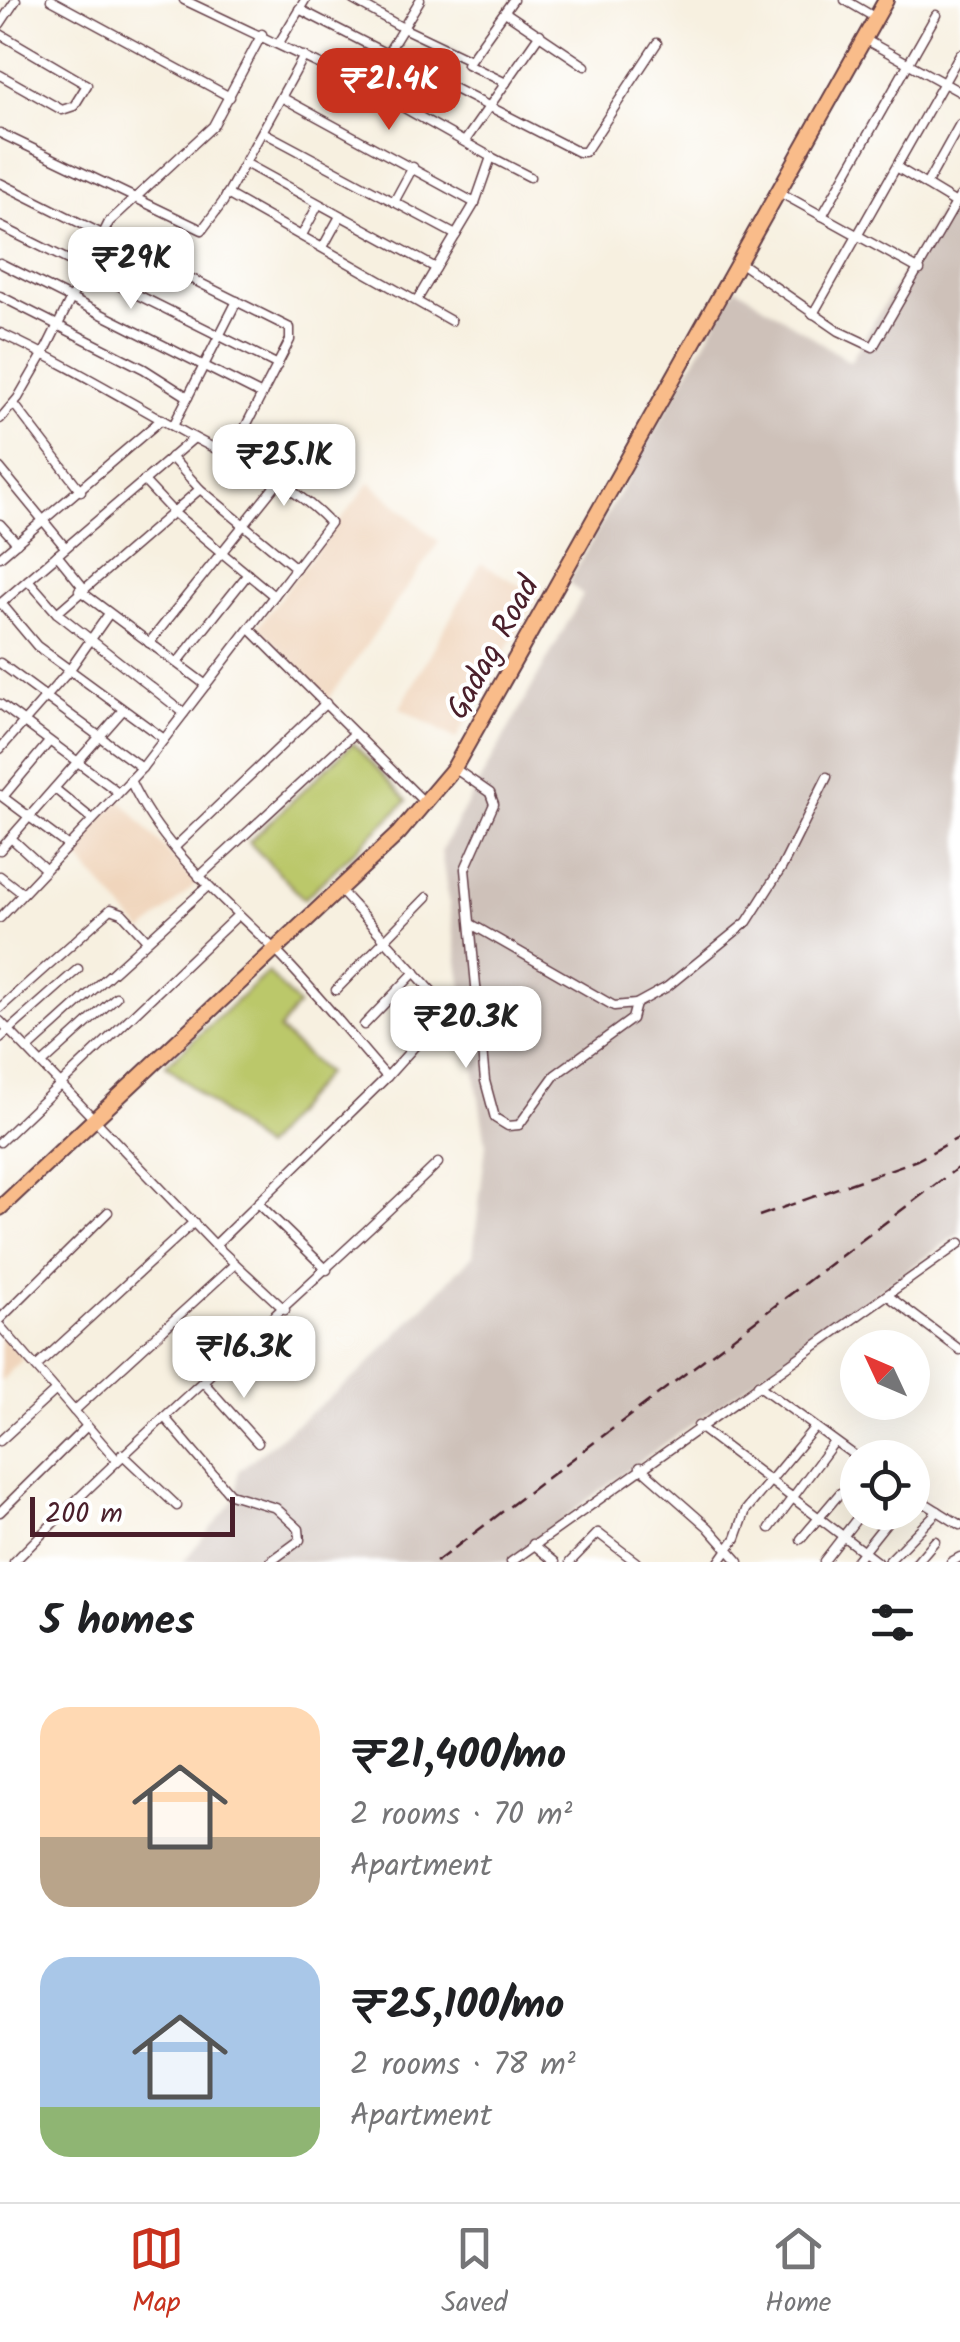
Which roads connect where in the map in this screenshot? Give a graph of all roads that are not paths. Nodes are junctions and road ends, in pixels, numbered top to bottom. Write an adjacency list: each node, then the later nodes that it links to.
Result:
1 (16, 0): 14 (street)
2 (51, 0): 33 (street)
3 (184, 0): 17 (street)
4 (354, 0): 15 (street)
5 (420, 0): 15 (street)
6 (513, 0): 11 (street)
7 (846, 0): 12 (street)
8 (878, 0): 12 (highway, Gadag Road)
9 (886, 0): 19 (highway, Gadag Road)
10 (302, 4): 20 (street); 23 (street)
11 (506, 12): 15 (street); 18 (street)
12 (870, 14): 136 (highway, Gadag Road)
13 (936, 14): 25 (street)
14 (0, 24)
15 (403, 28): 23 (street)
16 (0, 34): 28 (street)
17 (262, 34): 20 (street); 33 (street)
18 (540, 34): 27 (street); 29 (street)
19 (864, 39): 25 (street); 47 (highway, Gadag Road)
20 (279, 43): 24 (street)
21 (657, 43): 35 (street)
22 (960, 54): 30 (street)
23 (386, 55): 31 (street); 35 (street)
24 (304, 56): 31 (street); 34 (street)
25 (909, 62): 30 (street); 54 (street)
26 (466, 64): 29 (street)
27 (585, 66)
28 (0, 75)
29 (506, 83): 35 (street)
30 (943, 83): 32 (street); 43 (street)
31 (367, 87): 39 (street)
32 (960, 92)
33 (230, 97): 50 (street)
34 (283, 98): 37 (street); 42 (street)
35 (488, 110): 39 (street)
36 (960, 124): 46 (street)
37 (263, 132): 41 (street); 51 (street)
38 (0, 133): 50 (street)
39 (465, 141): 40 (street)
40 (492, 157): 44 (street); 52 (street)
41 (245, 163): 48 (street); 53 (street)
42 (413, 167): 51 (street); 52 (street)
43 (898, 168): 46 (street); 60 (street)
44 (530, 177)
45 (0, 182): 57 (street)
46 (926, 184): 49 (street)
47 (779, 192): 54 (street); 62 (highway, Gadag Road)
48 (228, 194): 50 (street); 58 (street)
49 (958, 199): 66 (street)
50 (132, 200): 57 (street)
51 (394, 202): 59 (street)
52 (475, 203): 59 (street)
53 (318, 205): 55 (street); 58 (street)
54 (822, 216): 60 (street)
55 (339, 218): 61 (street); 65 (street)
56 (0, 226): 64 (street)
57 (102, 234): 64 (street); 70 (street)
58 (302, 235): 61 (street)
59 (456, 235): 65 (street)
60 (860, 236): 66 (street); 71 (street)
61 (323, 247): 69 (street)
62 (739, 262): 71 (street); 130 (highway, Gadag Road)
63 (0, 263): 68 (street)
64 (84, 268): 68 (street); 75 (street)
65 (436, 268): 69 (street)
66 (920, 270): 71 (street)
67 (0, 296): 73 (street)
68 (70, 298): 73 (street); 78 (street)
69 (417, 300): 72 (street)
70 (236, 302): 75 (street); 77 (street)
71 (813, 314)
72 (450, 320)
73 (56, 323): 76 (street); 80 (street)
74 (0, 333): 76 (street)
75 (220, 336): 77 (street); 78 (street)
76 (44, 353): 81 (street); 83 (street)
77 (278, 364): 79 (street)
78 (204, 366): 79 (street); 80 (street)
79 (262, 395): 86 (street)
80 (188, 397): 84 (street)
81 (14, 404): 82 (street); 91 (street)
82 (0, 419)
83 (162, 420): 84 (street); 91 (street)
84 (173, 426): 85 (street)
85 (194, 438): 86 (street); 87 (street)
86 (232, 454): 90 (street)
87 (172, 458): 89 (street); 92 (street)
88 (0, 468): 94 (street)
89 (144, 481): 93 (street); 98 (street)
90 (278, 482): 96 (street); 102 (street)
91 (81, 490): 94 (street)
92 (200, 490): 93 (street); 96 (street)
93 (174, 513): 99 (street); 105 (street)
94 (44, 522): 97 (street); 98 (street)
95 (0, 524): 97 (street)
96 (244, 525): 99 (street); 102 (street)
97 (17, 543): 101 (street)
98 (65, 548): 100 (street)
99 (222, 553): 103 (street); 112 (street)
100 (57, 555): 104 (street); 105 (street)
101 (0, 557)
102 (296, 568): 106 (street)
103 (248, 574): 106 (street); 113 (street)
104 (28, 580): 107 (street); 108 (street)
105 (81, 588): 108 (street); 109 (street)
106 (274, 596): 110 (street)
107 (1, 603): 115 (street)
108 (57, 613): 111 (street)
109 (108, 615): 111 (street); 112 (street)
110 (250, 629): 116 (street); 118 (street)
111 (90, 642): 115 (street); 121 (street)
112 (150, 643): 113 (street)
113 (177, 663): 116 (street)
114 (0, 664): 117 (street)
115 (68, 672): 117 (street); 120 (street)
116 (206, 685): 121 (street)
117 (45, 698): 122 (street); 124 (street)
118 (326, 703): 123 (street); 141 (street)
119 (0, 704): 122 (street)
120 (123, 710): 124 (street); 125 (street)
121 (184, 713): 125 (street)
122 (23, 724): 126 (street); 127 (street)
123 (354, 734): 136 (street); 145 (street)
124 (100, 737): 128 (street); 129 (street)
125 (164, 739): 129 (street)
126 (49, 742): 128 (street); 135 (street)
127 (0, 749)
128 (78, 763): 133 (street); 134 (street)
129 (142, 768): 132 (street)
130 (454, 768): 147 (highway, Gadag Road); 152 (street)
131 (827, 776): 160 (street)
132 (130, 780): 134 (street); 141 (street)
133 (55, 789): 137 (street); 138 (street)
134 (118, 792): 138 (street)
135 (2, 796): 137 (street)
136 (421, 799): 155 (highway, Gadag Road)
137 (30, 816): 139 (street); 140 (street)
138 (92, 819): 140 (street)
139 (11, 838): 142 (street); 143 (street)
140 (67, 845): 143 (street)
141 (175, 847): 145 (street)
142 (0, 850)
143 (45, 869): 148 (street)
144 (0, 876): 148 (street)
145 (199, 877): 146 (street)
146 (208, 886): 150 (street); 153 (street)
147 (338, 889): 154 (street); 155 (highway, Gadag Road)
148 (22, 893): 151 (street)
149 (427, 897): 154 (street)
150 (238, 916): 155 (street); 169 (street)
151 (0, 918)
152 (471, 924): 160 (street); 160 (street)
153 (147, 940): 161 (street); 166 (street)
154 (385, 940): 157 (street); 158 (street)
155 (272, 948): 168 (street); 170 (highway, Gadag Road)
156 (78, 969): 164 (street)
157 (415, 972): 163 (street); 168 (street)
158 (336, 990)
159 (116, 997): 167 (street)
160 (636, 1004)
161 (0, 1008)
162 (0, 1021): 164 (street)
163 (364, 1025)
164 (9, 1030): 165 (street); 166 (street)
165 (0, 1038)
166 (28, 1049): 167 (street)
167 (42, 1064): 169 (street)
168 (387, 1077): 174 (street)
169 (62, 1084): 170 (street); 171 (street)
170 (93, 1115): 173 (highway, Gadag Road); 175 (highway, Gadag Road); 177 (street)
171 (0, 1142)
172 (438, 1163): 181 (street)
173 (0, 1198)
174 (258, 1203): 179 (street); 181 (street)
175 (0, 1208)
176 (108, 1212): 184 (street)
177 (194, 1222): 179 (street); 186 (street)
178 (960, 1243): 182 (street)
179 (215, 1245): 180 (street)
180 (235, 1264): 183 (street); 190 (street)
181 (327, 1270): 183 (street)
182 (887, 1295): 185 (street); 188 (street)
183 (284, 1310): 187 (street)
184 (0, 1323): 186 (street)
185 (960, 1350)
186 (36, 1367): 189 (street)
187 (204, 1384): 191 (street); 197 (street)
188 (758, 1385): 193 (street); 194 (street)
189 (56, 1390): 190 (street); 195 (street)
190 (74, 1411): 192 (street)
191 (166, 1419): 199 (street); 223 (street)
192 (87, 1426): 199 (street); 207 (street)
193 (698, 1426): 200 (street); 201 (street)
194 (814, 1428): 196 (street); 201 (street)
195 (0, 1441)
196 (834, 1442): 198 (street); 203 (street)
197 (258, 1443)
198 (840, 1446)
199 (119, 1456): 204 (street); 222 (street)
200 (640, 1467): 216 (street); 217 (street)
201 (769, 1481): 203 (street); 217 (street)
202 (840, 1492): 208 (street)
203 (792, 1500): 208 (street); 210 (street)
204 (178, 1506)
205 (930, 1506): 206 (street)
206 (938, 1511): 209 (street); 231 (street)
207 (0, 1512)
208 (818, 1520): 213 (street); 214 (street)
209 (960, 1524)
210 (770, 1528)
211 (848, 1530): 213 (street)
212 (881, 1530): 218 (street)
213 (842, 1537): 218 (street); 221 (street)
214 (800, 1539)
215 (935, 1541): 232 (street)
216 (534, 1544): 220 (street); 224 (street)
217 (728, 1550): 227 (street); 228 (street)
218 (863, 1552): 229 (street); 230 (street)
219 (960, 1557): 233 (street)
220 (518, 1560)
221 (824, 1561)
222 (14, 1562)
223 (270, 1562)
224 (555, 1562)
225 (570, 1562): 226 (street)
226 (636, 1562)
227 (719, 1562)
228 (739, 1562)
229 (855, 1562)
230 (877, 1562)
231 (888, 1562)
232 (917, 1562)
233 (951, 1562)

